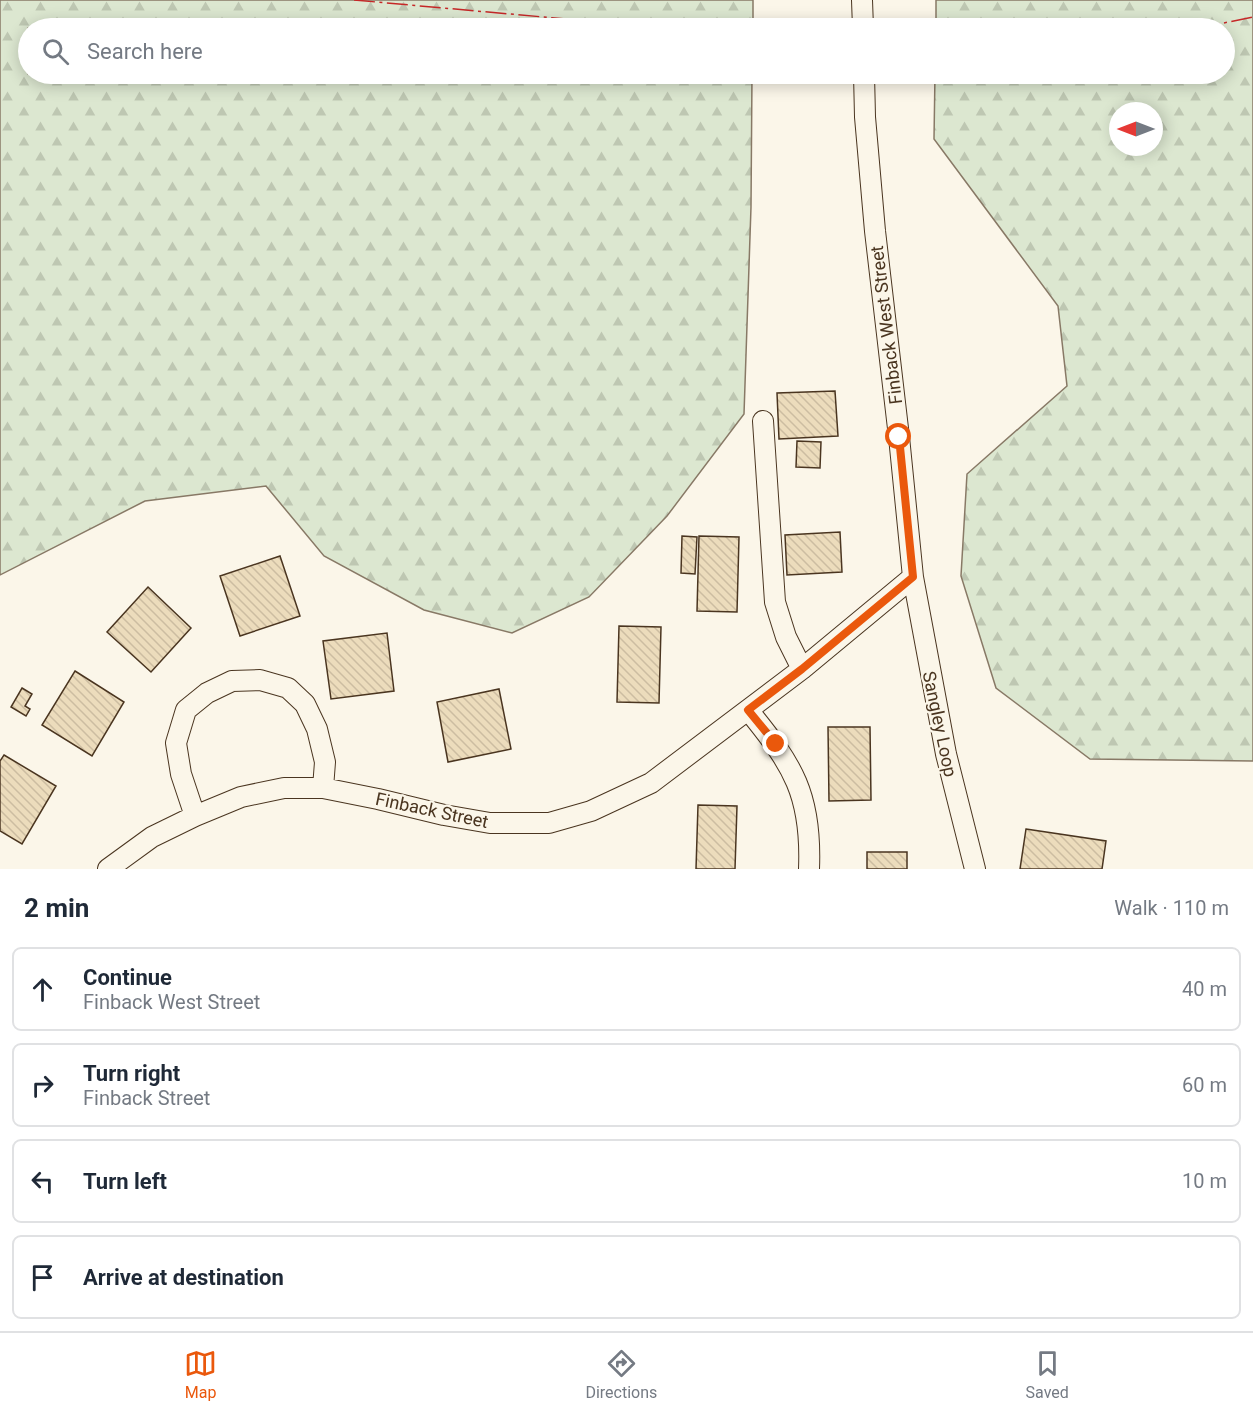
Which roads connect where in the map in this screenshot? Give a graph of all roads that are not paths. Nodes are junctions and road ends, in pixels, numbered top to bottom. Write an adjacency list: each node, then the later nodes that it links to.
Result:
1 (862, 0): 2 (street)
2 (863, 18)
3 (864, 84): 5 (street, Finback West Street)
4 (763, 421): 6 (street)
5 (913, 577): 6 (street, Finback Street); 12 (street, Sangley Loop)
6 (802, 669): 7 (street, Finback Street)
7 (748, 710): 8 (street, Finback Street); 11 (street)
8 (323, 788): 9 (street, Finback Street); 9 (street)
9 (195, 816): 10 (street, Finback Street)
10 (108, 869)
11 (809, 869)
12 (975, 869)

